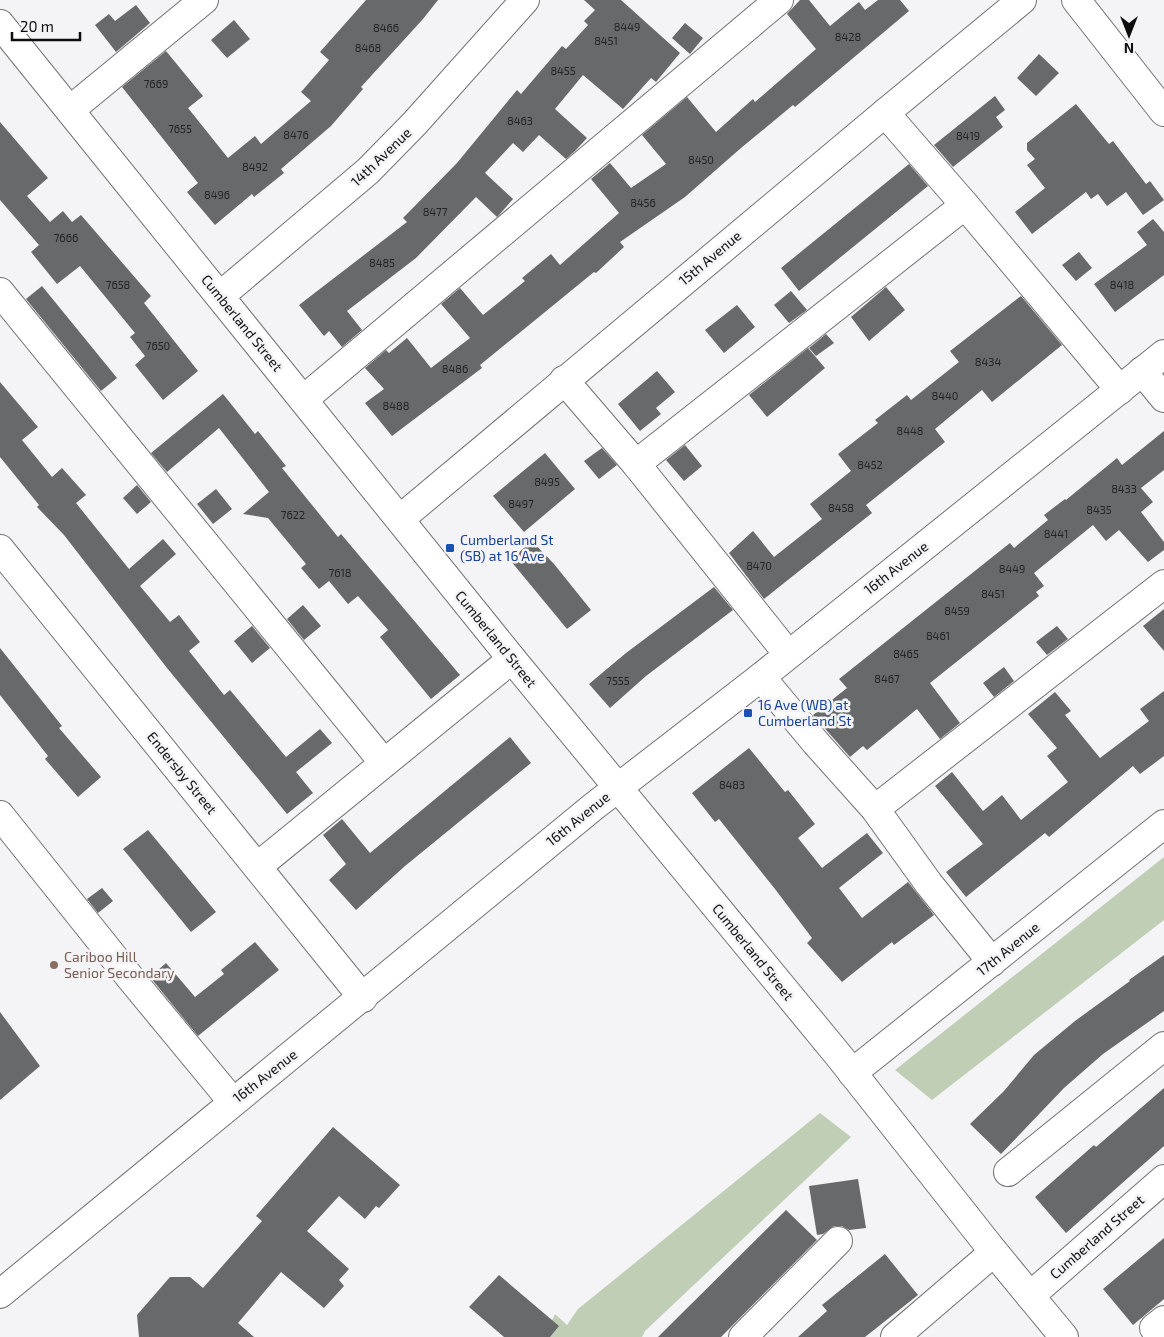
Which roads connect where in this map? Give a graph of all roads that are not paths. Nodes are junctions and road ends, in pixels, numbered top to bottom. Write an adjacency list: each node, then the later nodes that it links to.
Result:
1 (204, 0): 7 (street)
2 (525, 0): 12 (street, 14th Avenue)
3 (779, 0): 18 (street)
4 (1022, 0): 9 (street, 15th Avenue)
5 (1076, 0): 8 (street)
6 (0, 24): 7 (street, Cumberland Street)
7 (70, 110): 12 (street, Cumberland Street)
8 (1164, 112)
9 (885, 113): 10 (street); 15 (street, 15th Avenue)
10 (965, 204): 16 (street); 19 (street)
11 (0, 292): 26 (street)
12 (220, 296): 18 (street, Cumberland Street)
13 (1164, 354): 14 (street, 16th Avenue)
14 (1142, 371): 16 (street, 16th Avenue); 17 (street)
15 (564, 380): 19 (street); 20 (street, 15th Avenue)
16 (1120, 390): 23 (street, 16th Avenue)
17 (1164, 398)
18 (304, 399): 20 (street, Cumberland Street)
19 (636, 464): 23 (street)
20 (400, 519): 24 (street, Cumberland Street)
21 (0, 549): 31 (street, Endersby Street)
22 (1164, 584): 28 (street)
23 (788, 654): 25 (street, 16th Avenue)
24 (512, 659): 26 (street); 27 (street, Cumberland Street)
25 (761, 677): 27 (street, 16th Avenue); 28 (street)
26 (384, 763): 31 (street)
27 (618, 787): 33 (street, 16th Avenue); 35 (street, Cumberland Street)
28 (875, 809): 32 (street)
29 (0, 816): 36 (street)
30 (1164, 824): 32 (street, 17th Avenue)
31 (258, 866): 33 (street, Endersby Street)
32 (992, 962): 35 (street, 17th Avenue)
33 (362, 998): 36 (street, 16th Avenue)
34 (1164, 1046): 37 (street)
35 (852, 1073): 40 (street, Cumberland Street)
36 (232, 1101): 41 (street, 16th Avenue)
37 (1008, 1172)
38 (1164, 1179): 42 (street, Cumberland Street)
39 (838, 1241): 43 (street)
40 (994, 1252): 42 (street, Cumberland Street); 44 (street)
41 (0, 1294)
42 (1030, 1296): 45 (street, Cumberland Street)
43 (743, 1337)
44 (895, 1337)
45 (1064, 1337)

